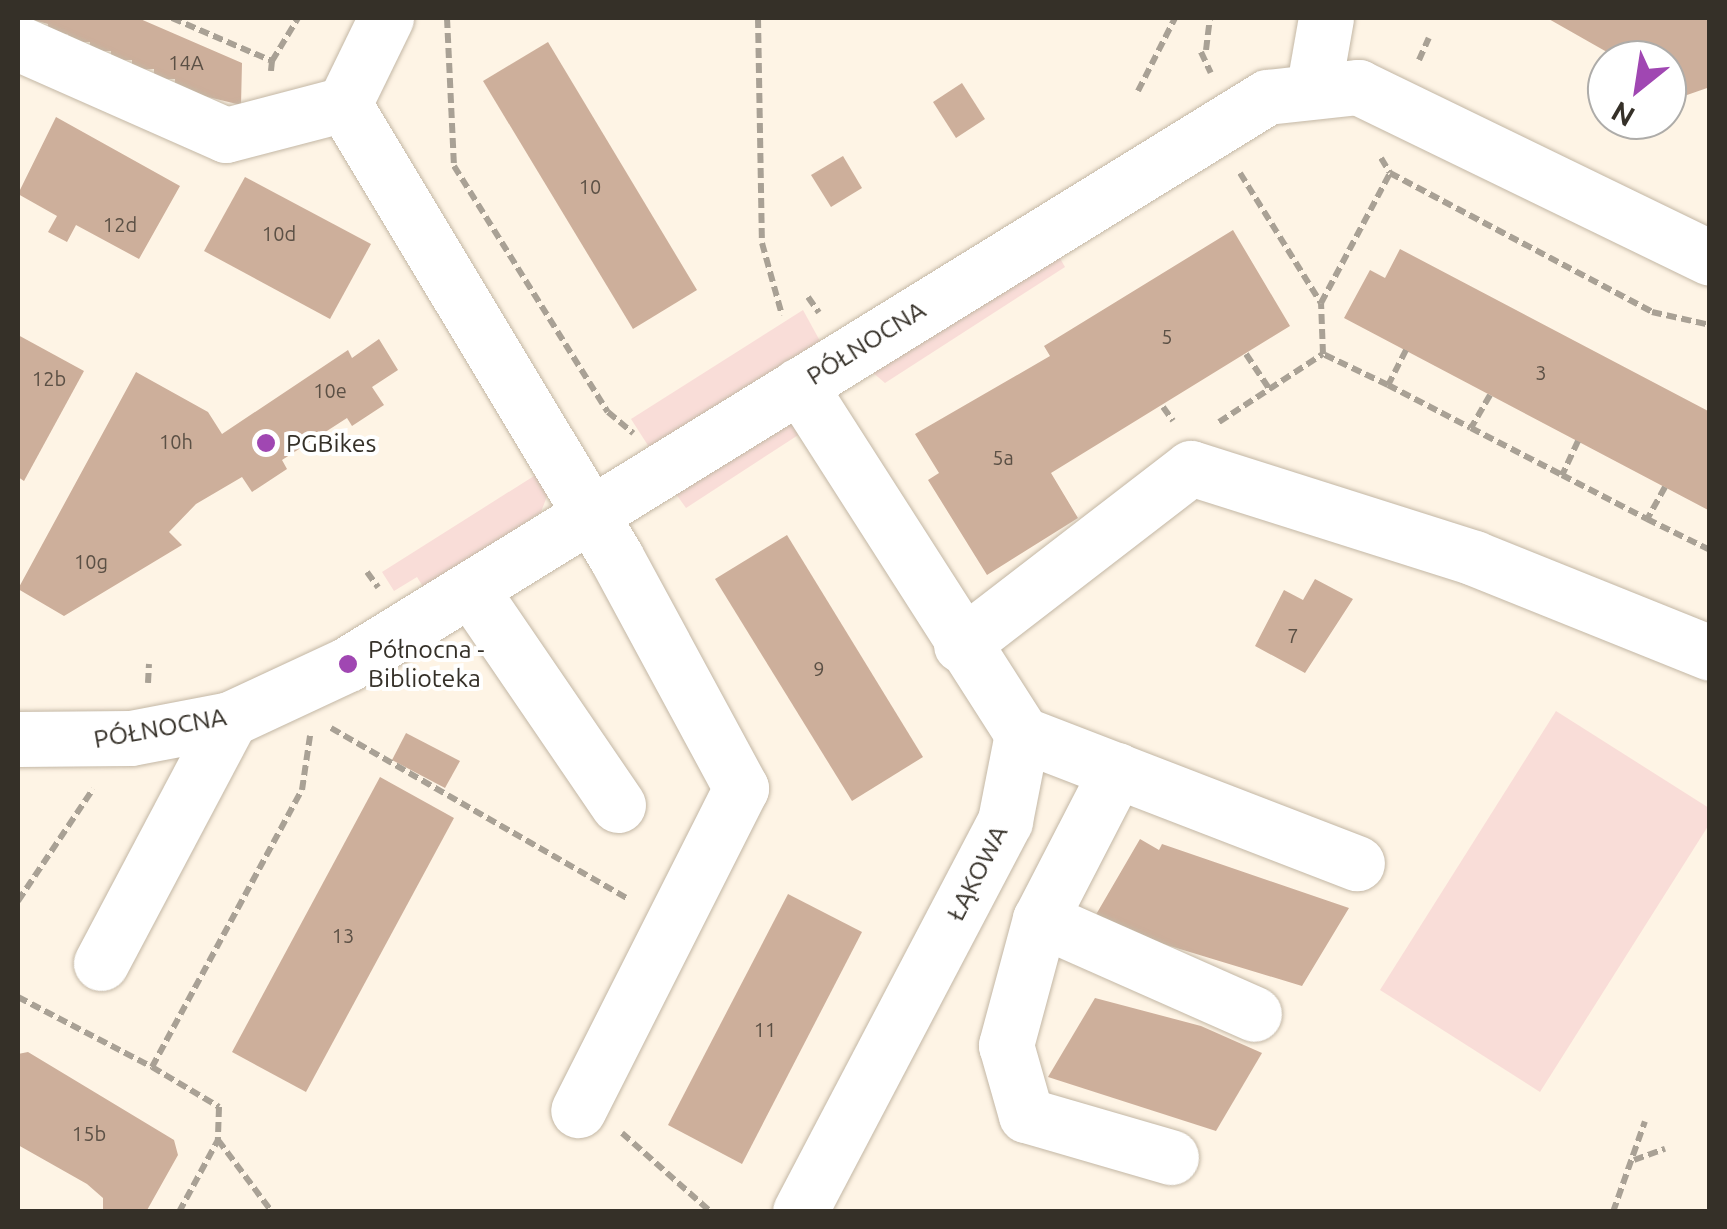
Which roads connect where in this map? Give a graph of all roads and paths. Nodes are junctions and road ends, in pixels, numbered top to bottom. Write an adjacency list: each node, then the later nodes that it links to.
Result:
1 (172, 18): 11 (path)
2 (298, 18): 11 (path)
3 (386, 18): 14 (street)
4 (447, 18): 29 (path)
5 (758, 18): 20 (path)
6 (1176, 18): 13 (path)
7 (1210, 18): 10 (path)
8 (1326, 18): 12 (street)
9 (18, 43): 15 (street)
10 (1206, 50)
11 (272, 61): 15 (path)
12 (1314, 86): 18 (street, PÓŁNOCNA); 24 (street, PÓŁNOCNA)
13 (1138, 91)
14 (344, 104): 15 (street); 36 (street)
15 (267, 124)
16 (1246, 163): 19 (path)
17 (1390, 173): 19 (path)
18 (1710, 258)
19 (1321, 303): 23 (path)
20 (782, 315)
21 (1406, 350): 25 (path)
22 (1246, 354): 26 (path)
23 (1323, 354): 25 (path); 26 (path)
24 (799, 385): 36 (street, PÓŁNOCNA); 40 (street)
25 (1388, 386): 30 (path)
26 (1270, 390): 32 (path)
27 (1490, 395): 30 (path)
28 (1163, 407): 31 (path)
29 (624, 419)
30 (1472, 428): 34 (path)
31 (1179, 430)
32 (1203, 431)
33 (1578, 441): 34 (path)
34 (1562, 475): 37 (path)
35 (1664, 487): 37 (path)
36 (588, 517): 39 (street, PÓŁNOCNA); 49 (street)
37 (1647, 519): 38 (path)
38 (1710, 550)
39 (472, 591): 42 (street, PÓŁNOCNA); 46 (street)
40 (961, 644): 41 (street); 43 (street)
41 (1710, 652)
42 (230, 719): 44 (street, PÓŁNOCNA); 50 (street)
43 (1022, 734): 45 (street); 62 (street, ŁĄKOWA)
44 (18, 738)
45 (1117, 770): 47 (street); 48 (street)
46 (618, 805)
47 (1357, 863)
48 (1040, 919): 52 (street); 58 (street)
49 (677, 926): 53 (path); 54 (street)
50 (101, 963)
51 (18, 997): 53 (path)
52 (1254, 1014)
53 (152, 1067): 56 (path)
54 (578, 1110)
55 (1646, 1121): 59 (path)
56 (218, 1140): 60 (path); 61 (path)
57 (1666, 1148): 59 (path)
58 (1171, 1157)
59 (1633, 1161): 63 (path)
60 (179, 1212)
61 (272, 1212)
62 (800, 1212)
63 (1612, 1212)

